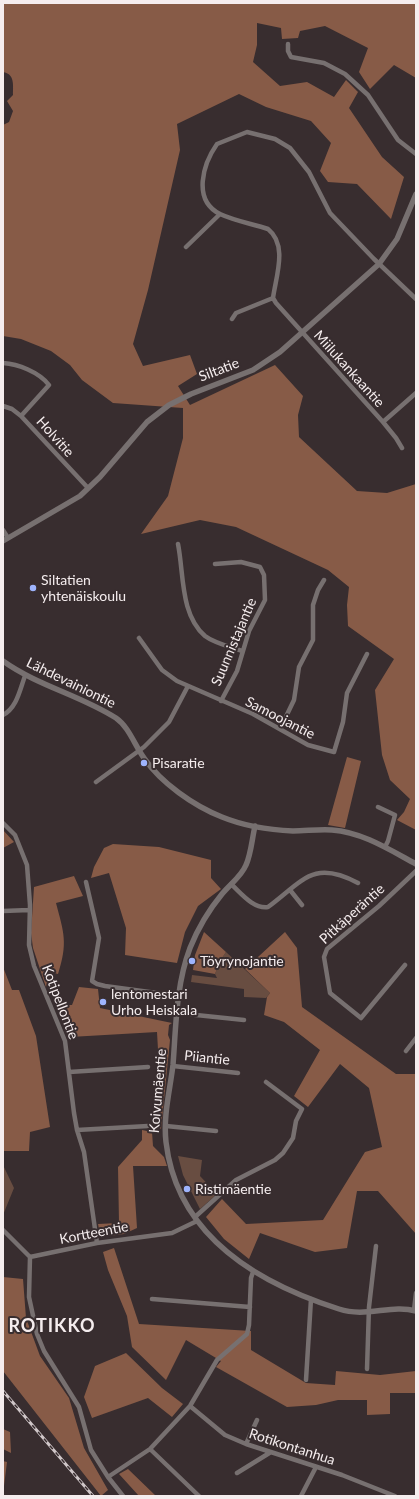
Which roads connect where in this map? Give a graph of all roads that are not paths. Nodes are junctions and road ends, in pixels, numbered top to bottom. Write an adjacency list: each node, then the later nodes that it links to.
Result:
1 (288, 44): 2 (street)
2 (416, 154)
3 (416, 194): 6 (street, Siltatie)
4 (220, 214): 5 (street); 6 (street); 7 (street)
5 (186, 247)
6 (379, 264): 8 (street); 10 (street, Siltatie)
7 (274, 298): 9 (street); 10 (street, Miilukankaantie)
8 (416, 299)
9 (232, 319)
10 (302, 332): 15 (street, Miilukankaantie); 17 (street, Siltatie)
11 (3, 363): 14 (street)
12 (416, 393): 15 (street, Miilukankaantie)
13 (3, 406): 14 (street, Holvitie)
14 (21, 416): 17 (street, Holvitie)
15 (383, 422): 16 (street)
16 (402, 448)
17 (88, 488): 19 (street, Siltatie)
18 (3, 530): 19 (street)
19 (5, 540)
20 (178, 544): 24 (street)
21 (215, 564): 24 (street, Suunnistajantie)
22 (324, 580): 31 (street)
23 (139, 638): 28 (street, Samoojantie)
24 (242, 651): 29 (street, Suunnistajantie)
25 (367, 654): 31 (street, Samoojantie)
26 (3, 662): 27 (street, Lähdevainiontie)
27 (25, 676): 30 (street); 32 (street, Lähdevainiontie)
28 (188, 686): 29 (street, Samoojantie); 32 (street)
29 (221, 700): 31 (street, Samoojantie)
30 (3, 715)
31 (280, 729)
32 (139, 750): 33 (street); 36 (street, Lähdevainiontie)
33 (96, 782)
34 (378, 807): 37 (street)
35 (3, 823): 45 (street, Kotipellontie)
36 (255, 826): 37 (street, Lähdevainiontie); 42 (street, Koivumäentie)
37 (385, 848): 38 (street, Lähdevainiontie)
38 (416, 864)
39 (416, 871): 47 (street, Pitkäperäntie)
40 (86, 882): 48 (street)
41 (358, 883): 43 (street)
42 (231, 884): 43 (street); 48 (street, Koivumäentie)
43 (290, 890): 44 (street)
44 (302, 905)
45 (29, 910): 46 (street); 55 (street, Kotipellontie)
46 (3, 911)
47 (405, 965)
48 (179, 996): 49 (street, Koivumäentie)
49 (177, 1013): 50 (street); 53 (street, Koivumäentie)
50 (244, 1020)
51 (416, 1038): 52 (street)
52 (406, 1051)
53 (173, 1066): 56 (street, Piiantie); 59 (street, Koivumäentie)
54 (148, 1067): 55 (street)
55 (69, 1072): 60 (street, Kotipellontie)
56 (238, 1073)
57 (266, 1082): 62 (street)
58 (148, 1126): 60 (street)
59 (166, 1126): 61 (street); 62 (street, Koivumäentie)
60 (77, 1130): 64 (street, Kotipellontie)
61 (216, 1131)
62 (196, 1219): 64 (street, Kortteentie); 67 (street, Koivumäentie)
63 (3, 1230): 66 (street)
64 (97, 1243): 66 (street, Kortteentie)
65 (376, 1246): 73 (street)
66 (30, 1257): 83 (street)
67 (253, 1272): 70 (street, Koivumäentie); 71 (street)
68 (416, 1293): 72 (street)
69 (152, 1300): 71 (street)
70 (311, 1300): 73 (street, Koivumäentie); 75 (street)
71 (250, 1307): 76 (street)
72 (415, 1310): 73 (street, Koivumäentie)
73 (369, 1313): 74 (street)
74 (367, 1369)
75 (306, 1380)
76 (190, 1406): 78 (street, Rotikontanhua); 79 (street)
77 (257, 1420): 78 (street)
78 (246, 1444): 80 (street, Rotikontanhua)
79 (150, 1449): 83 (street); 86 (street)
80 (271, 1452): 81 (street, Rotikontanhua); 82 (street)
81 (316, 1467): 84 (street, Rotikontanhua); 87 (street)
82 (237, 1472)
83 (108, 1477): 85 (street)
84 (380, 1491): 88 (street); 89 (street, Rotikontanhua)
85 (123, 1496)
86 (199, 1496)
87 (301, 1496)
88 (376, 1496)
89 (396, 1496)

